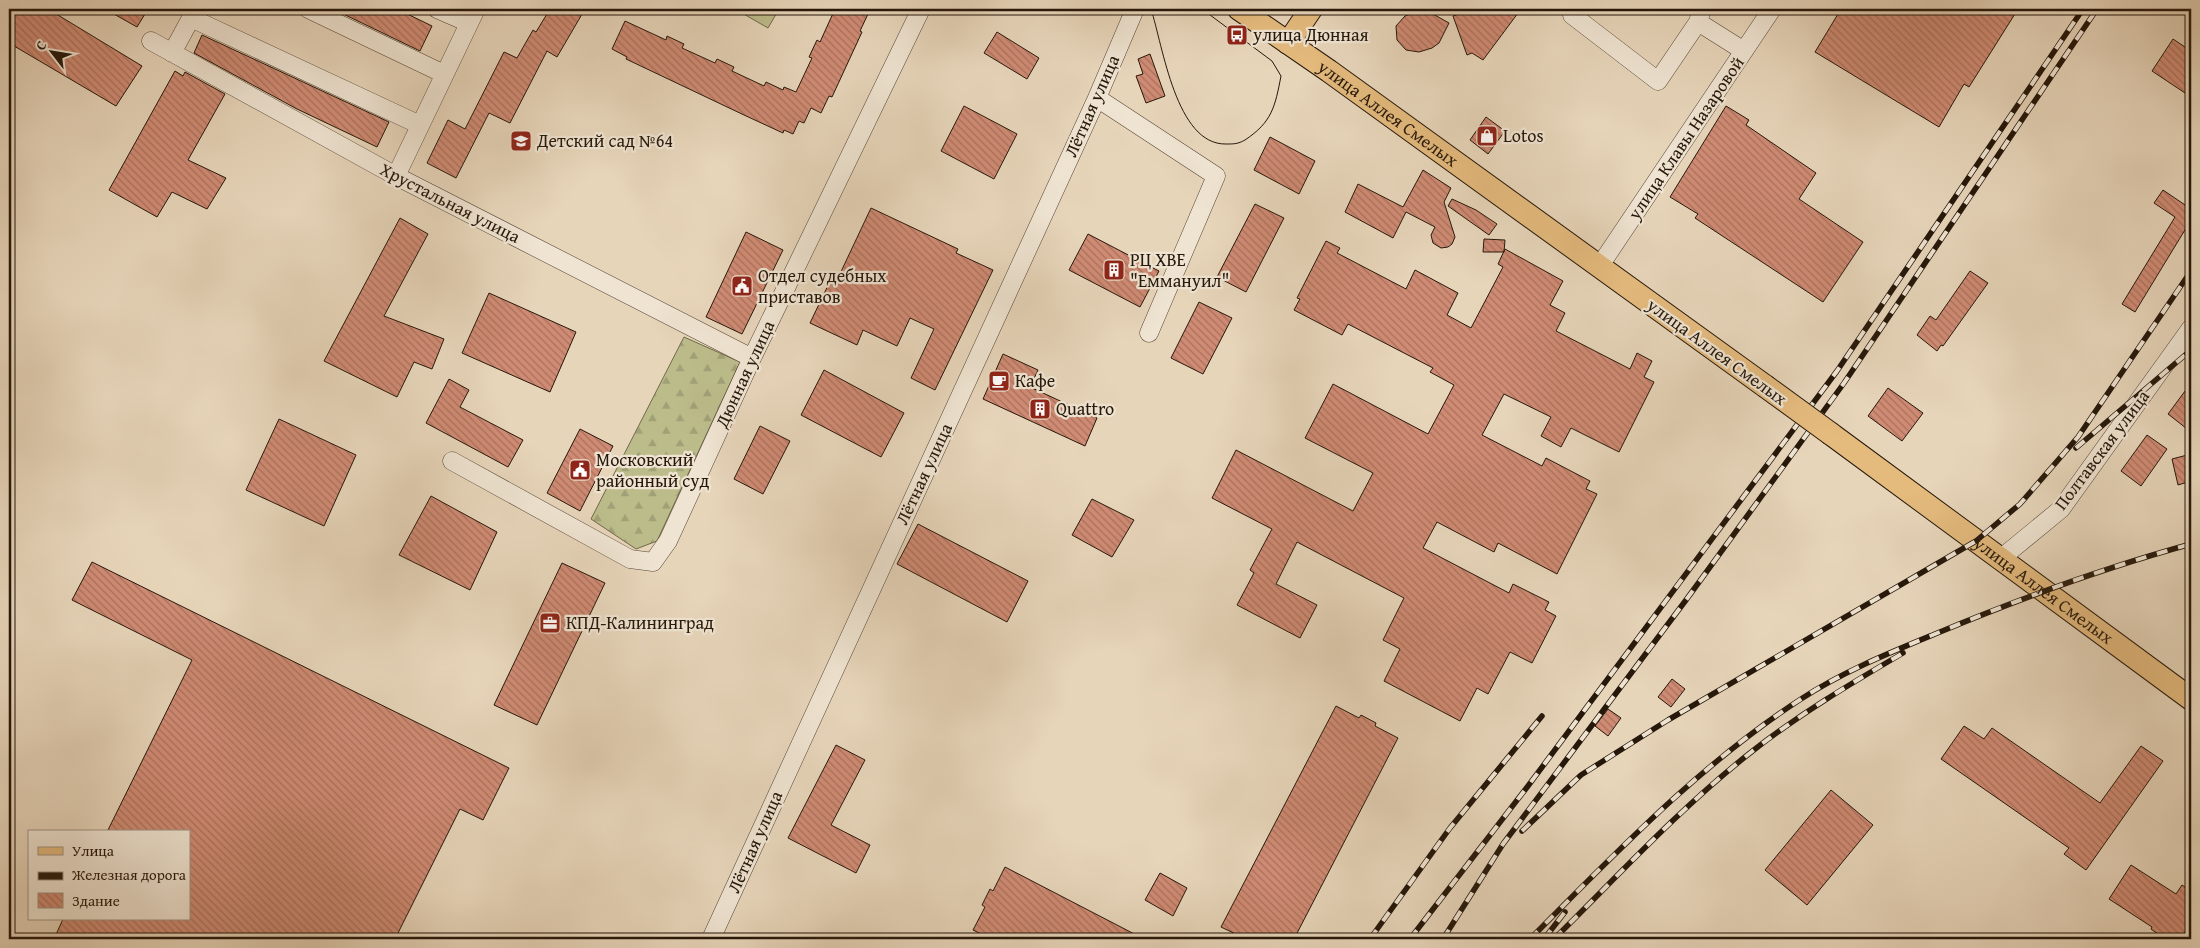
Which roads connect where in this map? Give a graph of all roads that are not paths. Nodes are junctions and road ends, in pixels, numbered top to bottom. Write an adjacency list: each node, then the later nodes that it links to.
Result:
1 (308, 9): 15 (street)
2 (437, 9): 10 (street)
3 (921, 9): 22 (street, Дюнная улица)
4 (1135, 9): 16 (street, Лётная улица)
5 (1239, 9): 12 (main road, улица Аллея Смелых)
6 (1311, 9): 12 (main road)
7 (1576, 9): 9 (street)
8 (1772, 9): 13 (street, улица Клавы Назаровой)
9 (1700, 15): 13 (street)
10 (472, 16): 15 (street)
11 (151, 41): 14 (street, Хрустальная улица)
12 (1288, 43): 19 (main road, улица Аллея Смелых)
13 (1744, 51): 19 (street, улица Клавы Назаровой)
14 (172, 53): 17 (street); 18 (street, Хрустальная улица)
15 (444, 74): 17 (street)
16 (1097, 98): 21 (street); 26 (street, Лётная улица)
17 (420, 125): 18 (street)
18 (396, 176): 22 (street, Хрустальная улица)
19 (1599, 267): 24 (main road, улица Аллея Смелых, bridge)
20 (2191, 328): 24 (street, Полтавская улица)
21 (1149, 333)
22 (752, 358): 23 (street, Дюнная улица)
23 (452, 461)
24 (1999, 560): 25 (main road, улица Аллея Смелых)
25 (2191, 699)
26 (711, 939)

